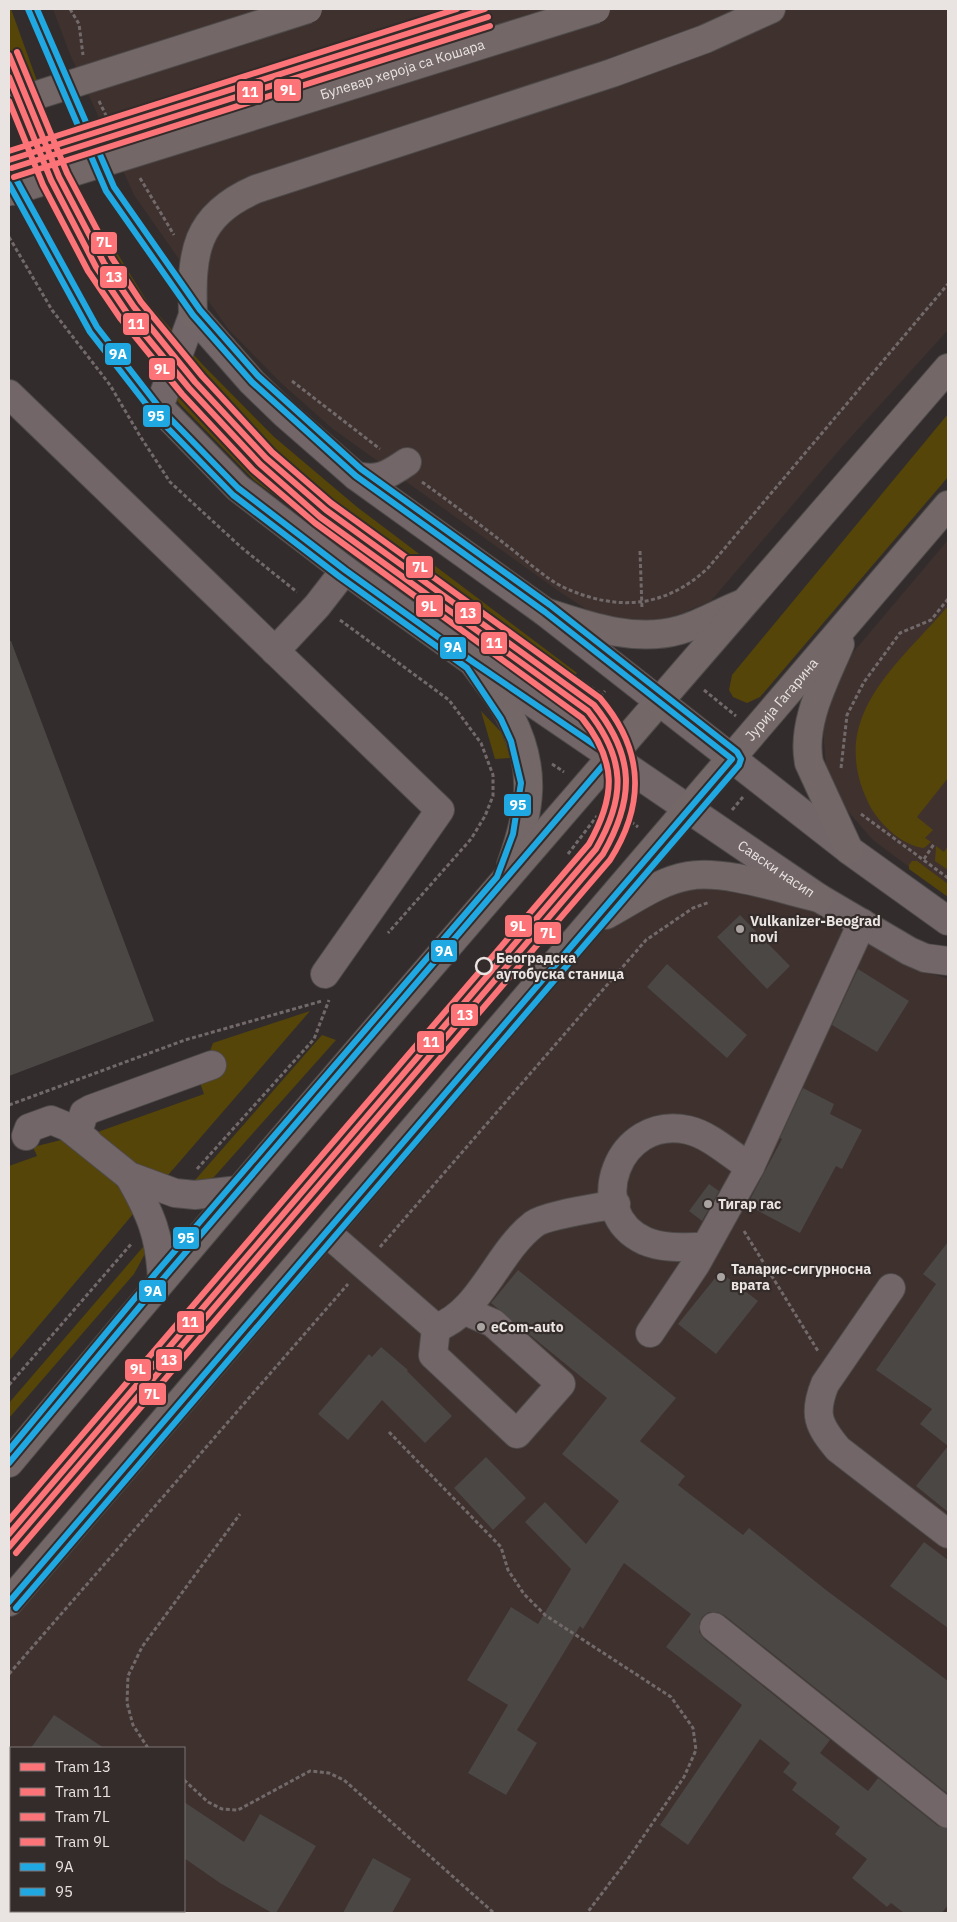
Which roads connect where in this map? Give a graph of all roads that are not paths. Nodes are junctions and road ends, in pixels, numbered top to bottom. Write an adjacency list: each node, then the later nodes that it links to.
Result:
1 (308, 9): 4 (main road, bridge)
2 (596, 9): 5 (main road, Булевар хероја са Кошара, bridge)
3 (771, 9): 6 (main road)
4 (9, 104)
5 (9, 192)
6 (193, 315): 9 (street); 12 (street, Савски насип)
7 (948, 368): 13 (main road)
8 (9, 394): 16 (street)
9 (356, 476): 11 (street); 11 (street)
10 (948, 505): 15 (main road, Јурија Гагарина)
11 (404, 512): 14 (street)
12 (345, 570): 16 (street); 17 (street, Савски насип)
13 (746, 601): 14 (main road); 18 (main road)
14 (545, 612): 18 (street)
15 (850, 620): 20 (main road, Јурија Гагарина); 22 (main road)
16 (275, 651): 29 (street)
17 (473, 662): 19 (street, Савски насип); 23 (main road)
18 (659, 702): 19 (main road); 20 (street)
19 (611, 756): 21 (street, Савски насип); 23 (main road)
20 (732, 759): 21 (main road, Јурија Гагарина); 22 (street)
21 (687, 808): 24 (street, Савски насип); 27 (main road, Јурија Гагарина)
22 (849, 850): 25 (street)
23 (505, 882): 35 (main road)
24 (819, 898): 26 (street, Савски насип); 27 (main road)
25 (948, 921)
26 (862, 923): 28 (street, Савски насип); 33 (street)
27 (588, 926): 37 (main road, Јурија Гагарина)
28 (948, 961)
29 (327, 986)
30 (212, 1065): 32 (street)
31 (18, 1137): 32 (street)
32 (88, 1142): 34 (street)
33 (750, 1167): 36 (street); 38 (street)
34 (129, 1176): 35 (street); 39 (street)
35 (239, 1190): 39 (main road)
36 (616, 1204): 38 (street); 41 (street)
37 (326, 1232): 42 (street); 46 (main road, Јурија Гагарина)
38 (705, 1247): 43 (street)
39 (162, 1280): 44 (main road)
40 (891, 1288): 45 (street)
41 (465, 1311): 42 (street); 42 (street)
42 (436, 1328)
43 (650, 1333)
44 (9, 1463)
45 (948, 1534)
46 (9, 1602)
47 (714, 1627): 48 (street)
48 (948, 1814)

